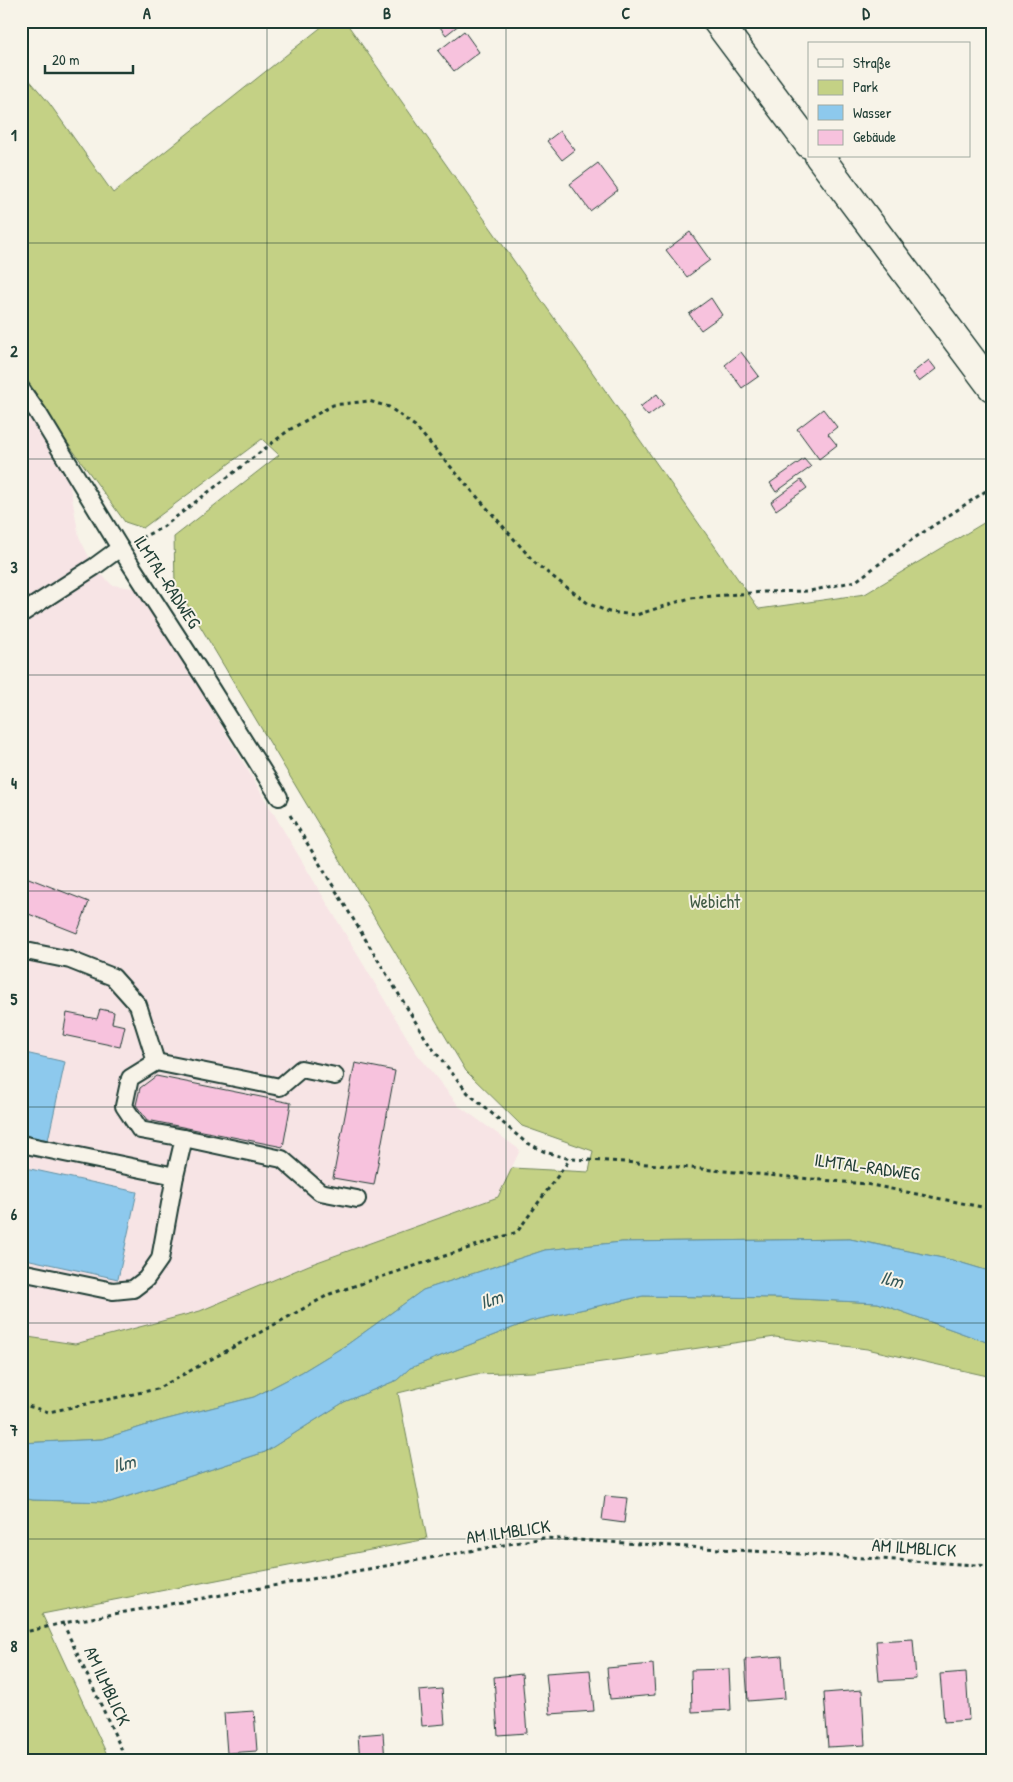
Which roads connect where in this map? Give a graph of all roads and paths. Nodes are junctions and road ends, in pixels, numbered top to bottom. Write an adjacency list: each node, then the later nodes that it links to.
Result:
1 (717, 21): 2 (street)
2 (808, 143)
3 (820, 158): 4 (street)
4 (992, 387)
5 (21, 389): 7 (lane, ILMTAL-RADWEG)
6 (992, 487): 7 (path)
7 (120, 548): 8 (lane); 9 (lane, ILMTAL-RADWEG)
8 (21, 614)
9 (279, 797): 15 (path, ILMTAL-RADWEG)
10 (21, 950): 11 (lane)
11 (156, 1062): 12 (lane); 13 (lane)
12 (334, 1076)
13 (184, 1138): 16 (lane); 17 (lane)
14 (21, 1144): 16 (lane)
15 (570, 1159): 18 (path, ILMTAL-RADWEG); 20 (path)
16 (175, 1176): 19 (lane)
17 (357, 1199)
18 (992, 1209)
19 (21, 1272)
20 (21, 1404)
21 (992, 1566): 22 (path, AM ILMBLICK)
22 (63, 1623): 23 (path, AM ILMBLICK); 24 (path, AM ILMBLICK)
23 (21, 1633)
24 (127, 1761)

